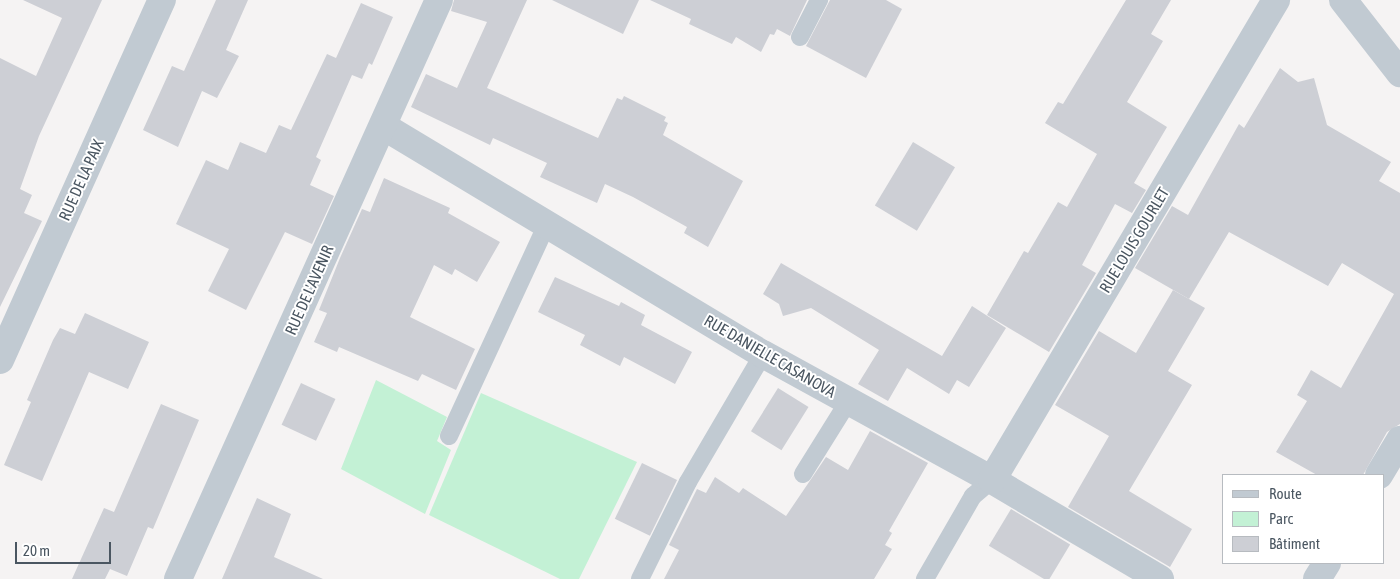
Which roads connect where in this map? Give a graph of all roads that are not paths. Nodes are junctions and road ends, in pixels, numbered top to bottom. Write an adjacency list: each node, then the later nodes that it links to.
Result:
1 (162, 0): 11 (street, RUE DE LA PAIX)
2 (439, 0): 8 (street, RUE DE L'AVENIR)
3 (820, 0): 6 (lane)
4 (1276, 0): 17 (street, RUE LOUIS GOURLET)
5 (1343, 0): 7 (street)
6 (800, 37)
7 (1400, 74)
8 (383, 126): 9 (street, RUE DANIELLE CASANOVA); 19 (street, RUE DE L'AVENIR)
9 (547, 224): 10 (street, RUE DANIELLE CASANOVA); 13 (lane)
10 (763, 354): 12 (street, RUE DANIELLE CASANOVA); 20 (lane)
11 (0, 360)
12 (849, 400): 15 (lane); 17 (street, RUE DANIELLE CASANOVA)
13 (449, 436)
14 (1400, 440): 16 (street)
15 (803, 474)
16 (1380, 474)
17 (992, 480): 21 (lane); 22 (street, RUE DANIELLE CASANOVA)
18 (1326, 564): 23 (street)
19 (178, 579)
20 (640, 579)
21 (925, 579)
22 (1160, 579)
23 (1317, 579)

